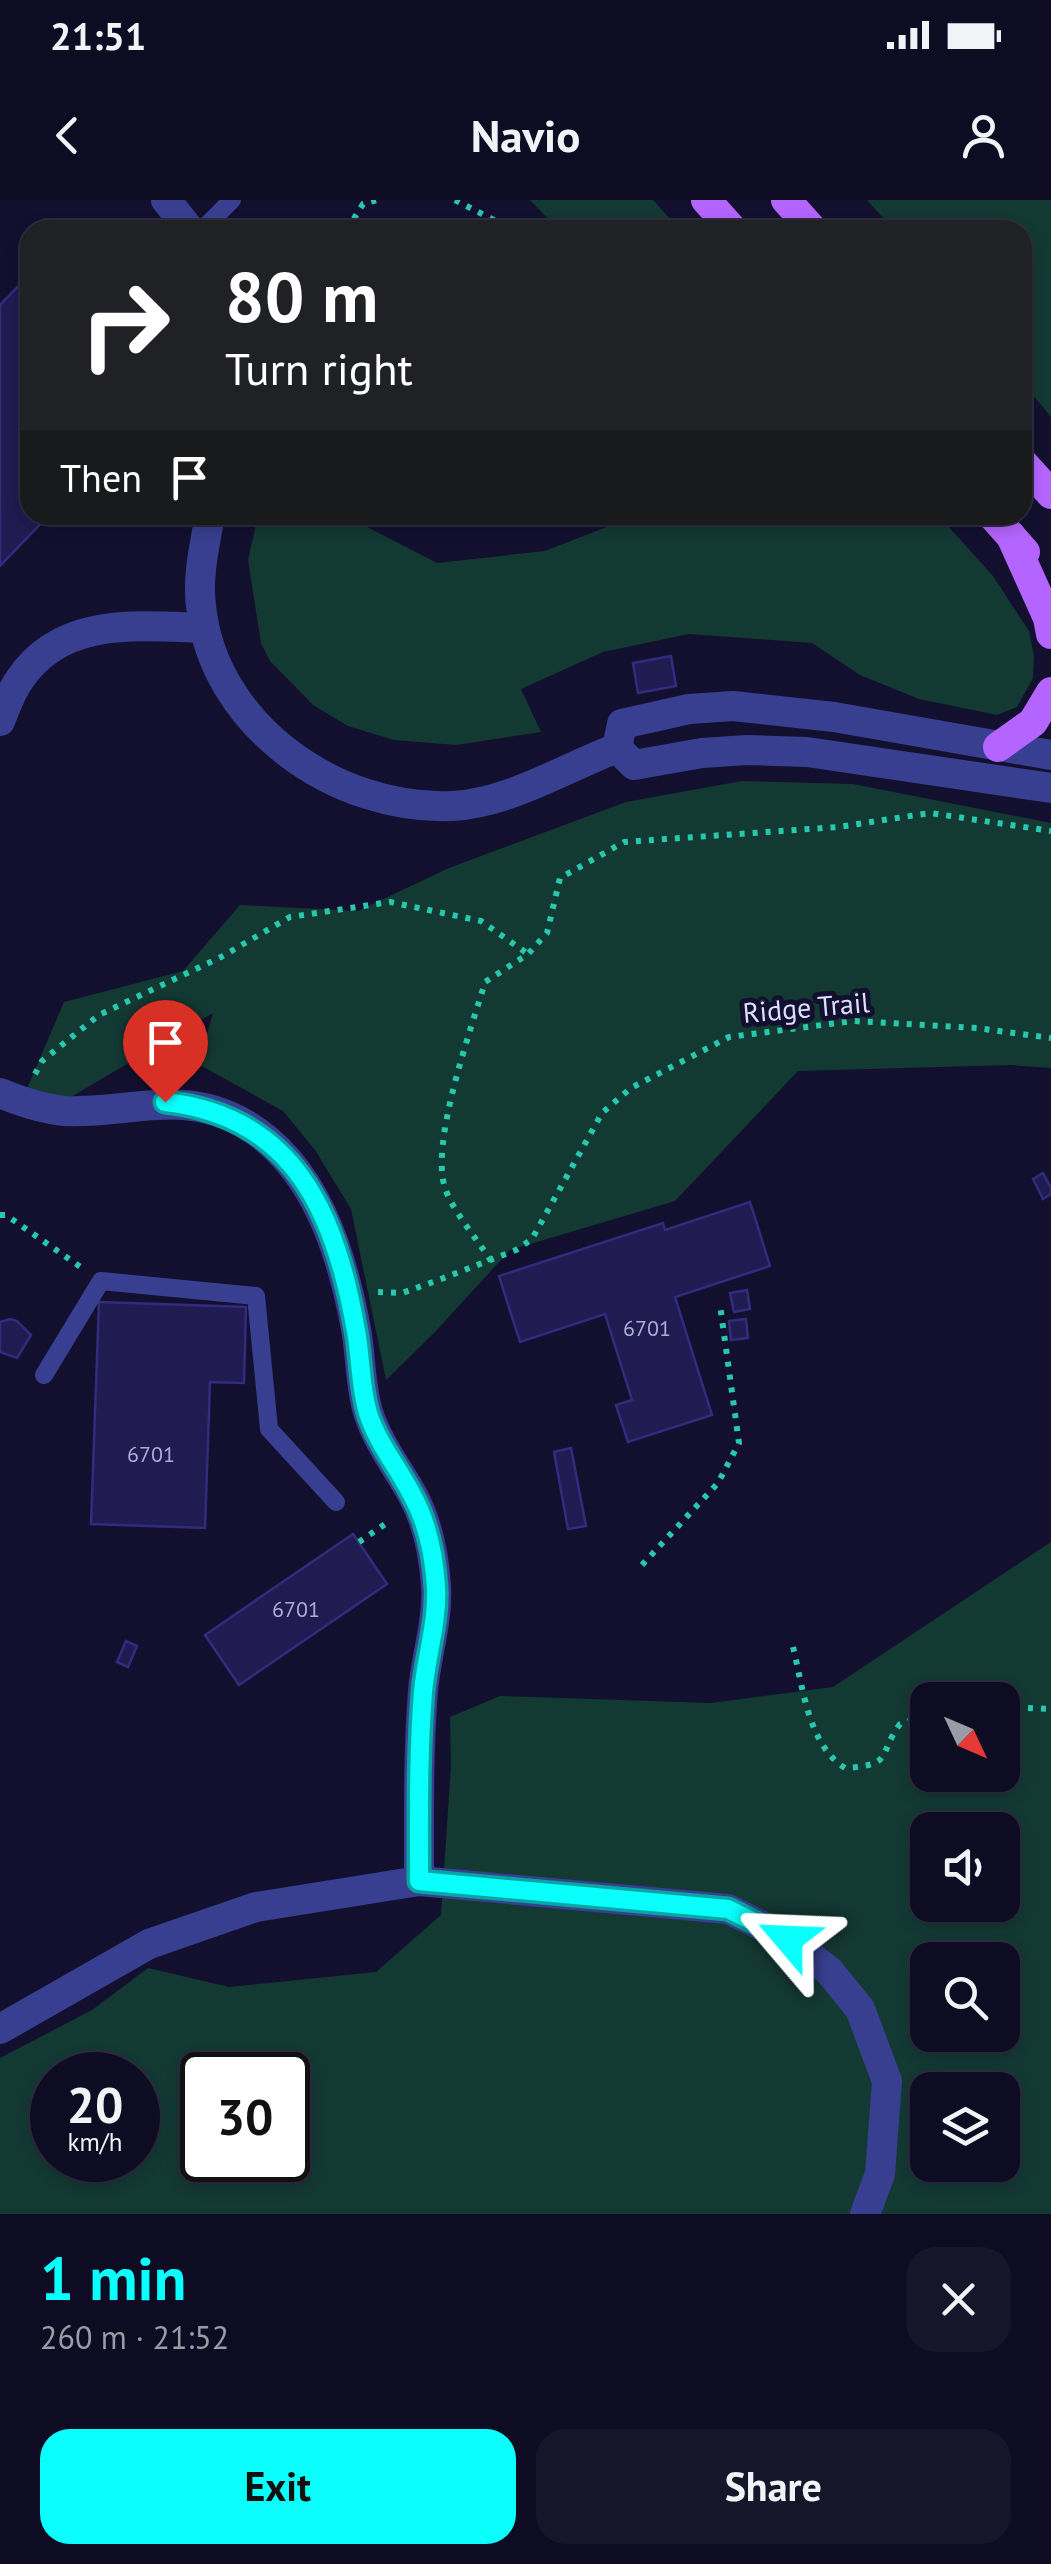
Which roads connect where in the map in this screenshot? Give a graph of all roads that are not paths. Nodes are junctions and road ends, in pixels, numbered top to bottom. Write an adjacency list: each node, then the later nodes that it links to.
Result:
1 (166, 200): 5 (street)
2 (232, 200): 6 (lane)
3 (706, 200): 7 (main road)
4 (786, 200): 8 (main road)
5 (182, 220)
6 (212, 220)
7 (724, 220)
8 (805, 220)
9 (1032, 473): 10 (main road)
10 (1051, 494)
11 (209, 525): 14 (street)
12 (1002, 526): 13 (main road); 15 (main road)
13 (1051, 580)
14 (204, 628): 17 (street); 19 (street)
15 (1051, 634)
16 (1051, 692): 18 (main road)
17 (0, 721)
18 (998, 747): 19 (street); 20 (street)
19 (617, 748): 21 (street)
20 (1051, 756)
21 (1051, 788)
22 (11, 1097): 25 (street)
23 (44, 1375): 24 (lane)
24 (336, 1502)
25 (419, 1881): 26 (street); 27 (street)
26 (0, 2029)
27 (864, 2214)

